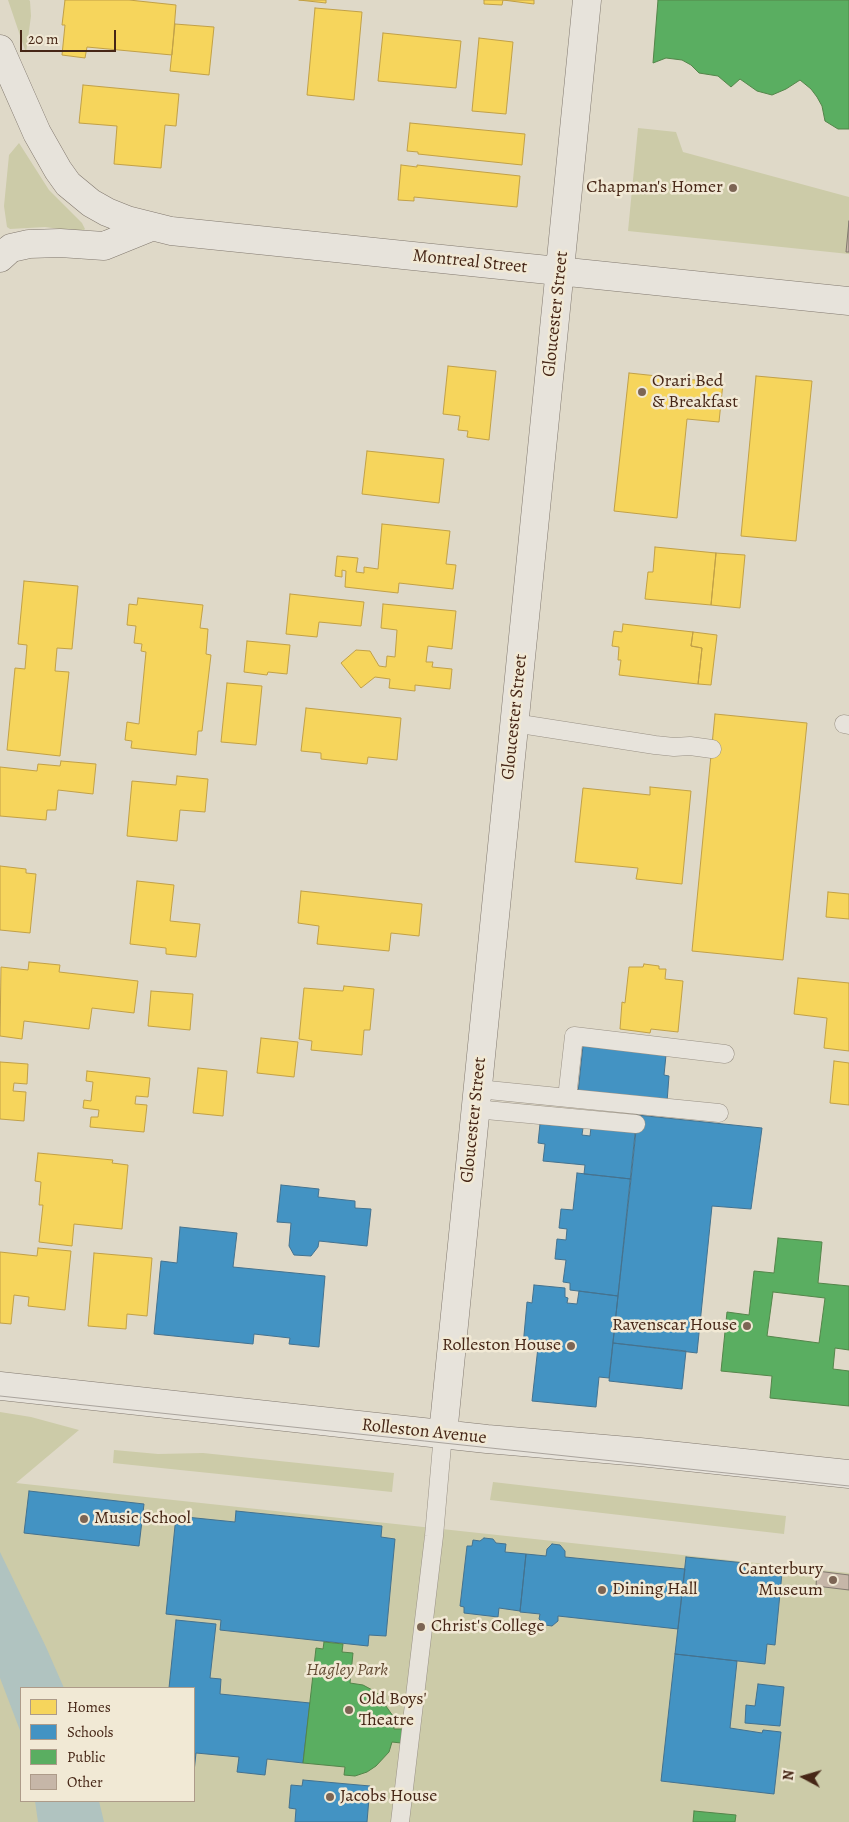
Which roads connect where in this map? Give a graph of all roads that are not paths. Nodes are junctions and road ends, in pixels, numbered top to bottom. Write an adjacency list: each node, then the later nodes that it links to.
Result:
1 (587, 0): 5 (street, Gloucester Street)
2 (0, 49): 3 (street, Montreal Street)
3 (151, 227): 4 (street); 5 (street, Montreal Street)
4 (0, 258)
5 (560, 272): 6 (street, Montreal Street); 7 (street, Gloucester Street)
6 (849, 301)
7 (514, 723): 8 (lane); 11 (street, Gloucester Street)
8 (712, 749)
9 (725, 1054): 10 (lane)
10 (567, 1098): 11 (lane); 12 (lane)
11 (476, 1099): 13 (lane); 15 (street, Gloucester Street)
12 (719, 1113)
13 (636, 1124)
14 (0, 1386): 15 (street, Rolleston Avenue)
15 (443, 1434): 16 (street, Rolleston Avenue); 17 (lane)
16 (849, 1474)
17 (400, 1822)

